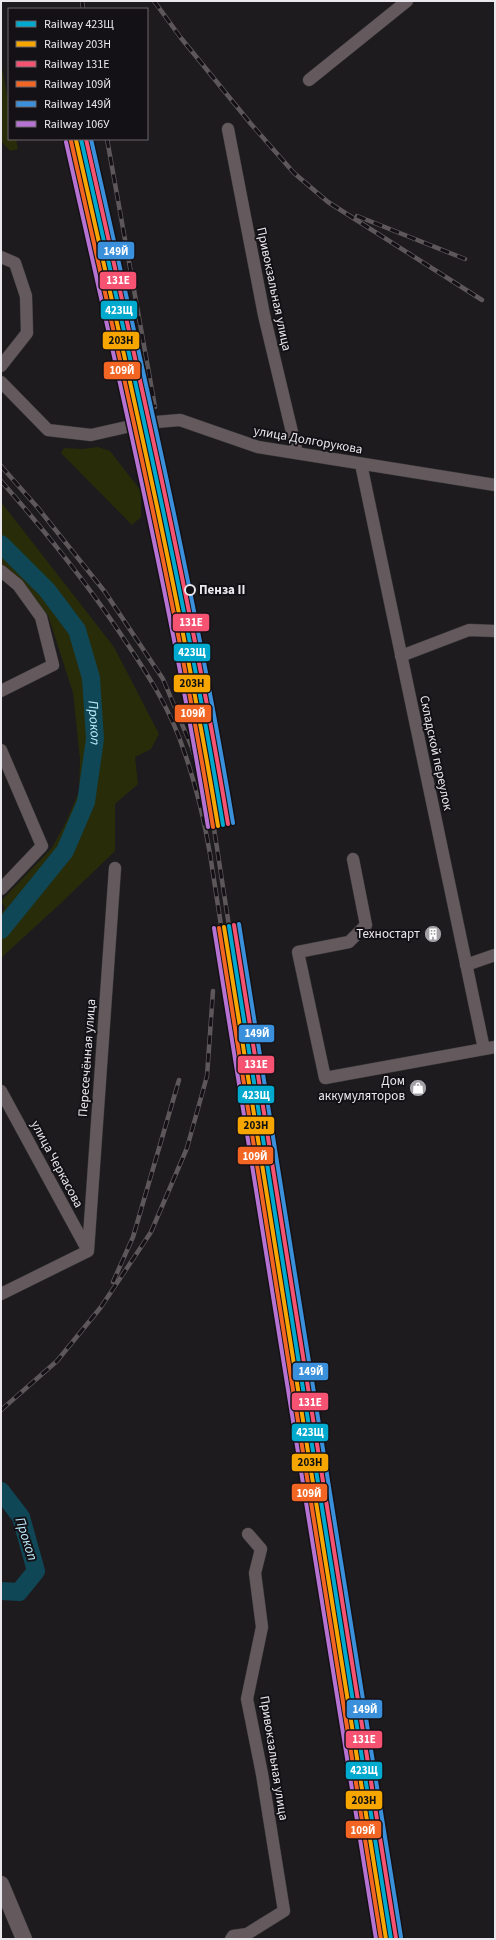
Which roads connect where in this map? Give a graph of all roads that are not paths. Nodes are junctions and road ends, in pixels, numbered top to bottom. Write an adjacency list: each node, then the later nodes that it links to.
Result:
1 (407, 1): 2 (street)
2 (309, 80)
3 (228, 129): 7 (street, Привокзальная улица)
4 (1, 256): 5 (street)
5 (1, 366)
6 (1, 382): 7 (street, улица Долгорукова)
7 (298, 453): 8 (street, улица Долгорукова)
8 (361, 464): 9 (street, улица Долгорукова); 12 (street, Складской переулок)
9 (495, 486)
10 (1, 571): 13 (street)
11 (495, 631): 12 (street)
12 (401, 656): 19 (street, Складской переулок)
13 (1, 691)
14 (1, 750): 17 (street)
15 (353, 859): 20 (street)
16 (115, 868): 22 (street, Пересечённая улица)
17 (1, 889)
18 (495, 955): 19 (street)
19 (466, 964): 20 (street, Складской переулок)
20 (489, 1048)
21 (1, 1091): 22 (street, улица Черкасова)
22 (88, 1251): 23 (street)
23 (1, 1294)
24 (248, 1534): 26 (street, Привокзальная улица)
25 (1, 1884): 27 (main road)
26 (233, 1938)
27 (24, 1939)

